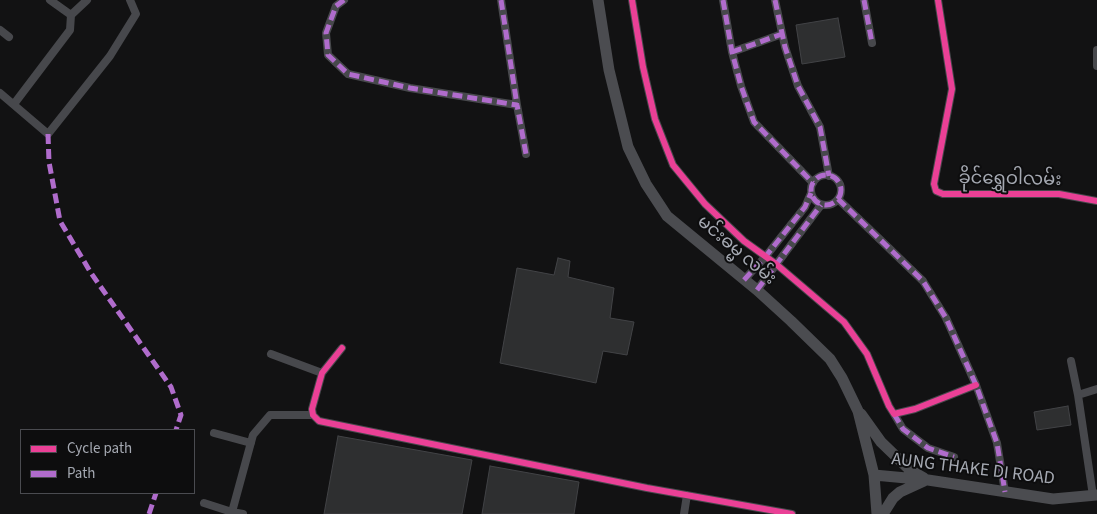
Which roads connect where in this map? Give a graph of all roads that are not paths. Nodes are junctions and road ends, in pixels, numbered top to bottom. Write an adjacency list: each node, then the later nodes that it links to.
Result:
1 (50, 0): 12 (street)
2 (87, 0): 12 (street)
3 (130, 0): 21 (street)
4 (344, 0): 22 (street)
5 (501, 0): 22 (street)
6 (598, 0): 32 (main road, မင်းဓမ္မ လမ်း)
7 (632, 0): 30 (street)
8 (723, 0): 18 (street)
9 (775, 0): 14 (street)
10 (864, 0): 16 (street)
11 (938, 0): 28 (street, ခိုင်ရွှေဝါလမ်း)
12 (70, 15): 21 (street)
13 (0, 30): 15 (street)
14 (782, 34): 18 (street); 24 (street)
15 (9, 37)
16 (872, 43)
17 (1097, 50): 19 (street)
18 (732, 52): 25 (street)
19 (1097, 66)
20 (1, 97): 21 (street)
21 (14, 104)
22 (517, 105): 23 (street)
23 (526, 154)
24 (829, 176): 25 (street); 27 (street)
25 (813, 184): 26 (street)
26 (811, 193): 29 (street); 30 (street)
27 (838, 200): 29 (street); 38 (street)
28 (1097, 201)
29 (821, 205): 31 (street)
30 (766, 256): 31 (street); 32 (street)
31 (776, 264): 33 (street); 42 (street)
32 (744, 280): 33 (main road, မင်းဓမ္မ လမ်း)
33 (757, 290): 41 (main road, မင်းဓမ္မ လမ်း)
34 (342, 348): 37 (street)
35 (271, 354): 37 (street)
36 (1071, 362): 40 (street)
37 (322, 373): 43 (street)
38 (976, 385): 42 (street); 49 (street)
39 (1097, 389): 40 (street)
40 (1078, 395): 51 (street)
41 (858, 411): 47 (main road, မင်းဓမ္မ လမ်း); 48 (main road)
42 (894, 414): 46 (street)
43 (313, 415): 45 (street); 50 (street)
44 (214, 433): 45 (street)
45 (251, 443): 53 (street)
46 (954, 457)
47 (874, 475): 48 (main road, AUNG THAKE DI ROAD); 57 (main road, မင်းဓမ္မ လမ်း)
48 (928, 480): 49 (main road, AUNG THAKE DI ROAD); 58 (main road)
49 (1005, 492): 51 (main road, AUNG THAKE DI ROAD)
50 (687, 495): 55 (street); 56 (street)
51 (1095, 495)
52 (204, 503): 53 (street)
53 (232, 512): 54 (street)
54 (244, 514)
55 (684, 514)
56 (792, 514)
57 (877, 514)
58 (883, 514)

